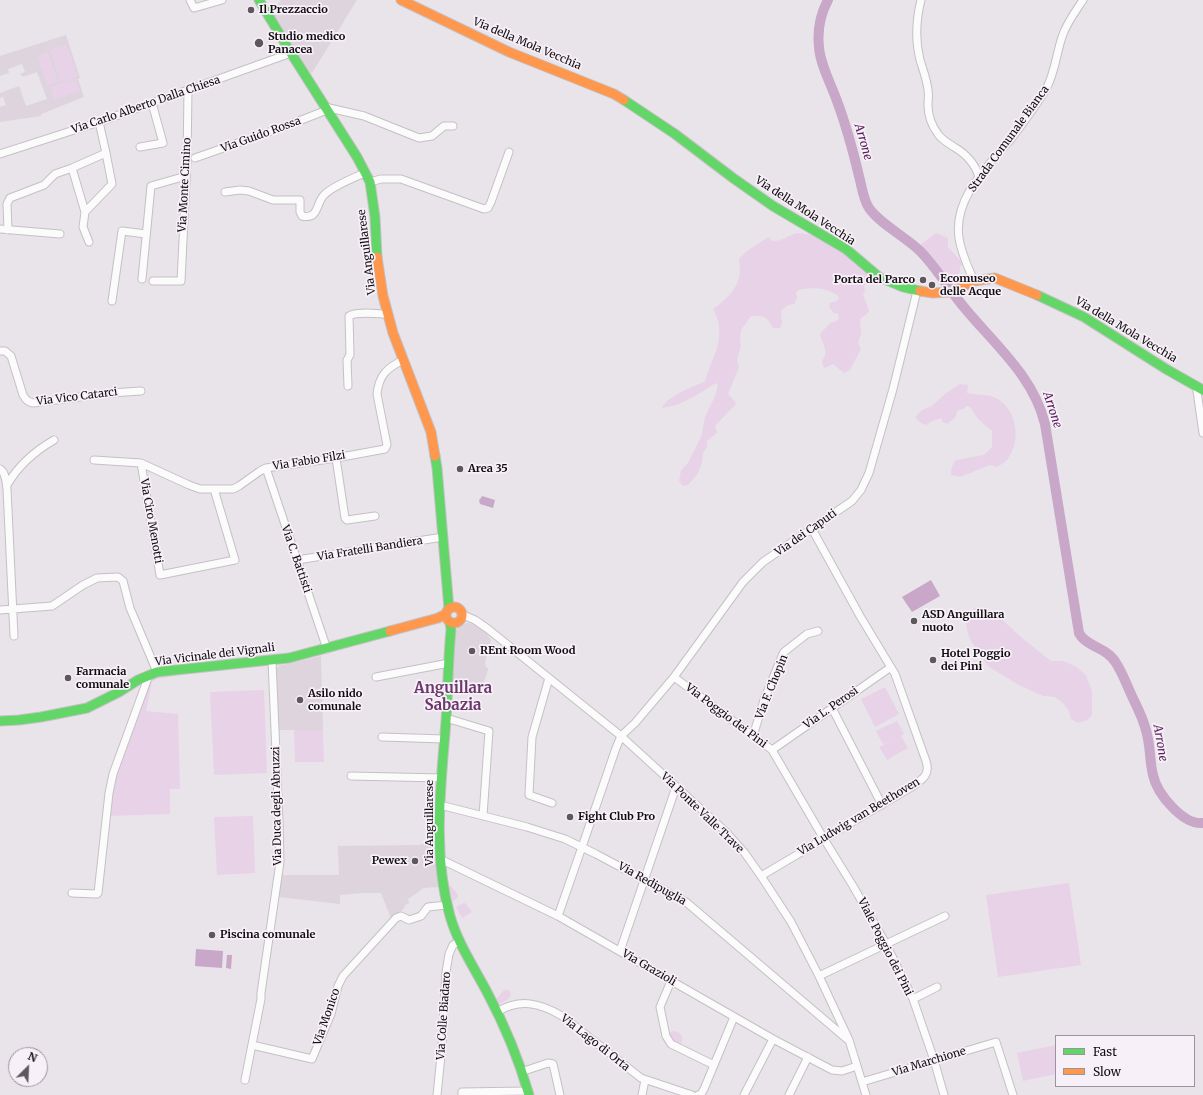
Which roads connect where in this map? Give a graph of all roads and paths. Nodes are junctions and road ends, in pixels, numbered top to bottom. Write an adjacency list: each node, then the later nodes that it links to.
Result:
1 (190, 0): 2 (street)
2 (222, 0)
3 (259, 0): 7 (street, Via Anguillarese)
4 (402, 0): 32 (street, Via della Mola Vecchia)
5 (921, 0): 21 (street)
6 (1083, 0): 21 (street, Strada Comunale Bianca)
7 (291, 53): 8 (street, Via Carlo Alberto Dalla Chiesa); 10 (street, Via Anguillarese)
8 (188, 90): 9 (street, Via Carlo Alberto Dalla Chiesa); 20 (street, Via Monte Cimino)
9 (152, 103): 11 (street, Via Carlo Alberto Dalla Chiesa); 13 (street)
10 (326, 108): 12 (street); 17 (street, Via Guido Rossa); 19 (street, Via Anguillarese)
11 (99, 122): 14 (street); 16 (street, Via Carlo Alberto Dalla Chiesa)
12 (453, 126)
13 (140, 148)
14 (106, 152): 18 (street); 24 (street)
15 (509, 152): 22 (street)
16 (0, 154)
17 (195, 158)
18 (72, 168): 24 (street); 25 (street)
19 (365, 173): 22 (street, Via Anguillarese); 23 (street)
20 (186, 176): 27 (street); 30 (street, Via Monte Cimino)
21 (979, 177): 31 (street, Strada Comunale Bianca)
22 (370, 182): 34 (street, Via Anguillarese)
23 (225, 192)
24 (85, 212): 28 (street)
25 (4, 229): 26 (street)
26 (60, 234)
27 (146, 234): 29 (street); 33 (street)
28 (89, 242)
29 (142, 279)
30 (153, 281)
31 (974, 281): 32 (street, Via della Mola Vecchia); 38 (street, Via della Mola Vecchia)
32 (917, 291): 50 (street, Via dei Caputi)
33 (112, 300)
34 (388, 314): 36 (street, Via Anguillarese); 37 (street)
35 (0, 351): 39 (street, Via Vico Catarci)
36 (403, 360): 42 (street, Via Fabio Filzi); 51 (street, Via Anguillarese)
37 (348, 386)
38 (1200, 388): 40 (street)
39 (141, 392)
40 (1203, 433)
41 (54, 440): 47 (street)
42 (336, 458): 45 (street, Via Fabio Filzi); 49 (street)
43 (94, 460): 44 (street, Via Fabio Filzi)
44 (141, 463): 48 (street, Via Fabio Filzi); 48 (street, Via Ciro Menotti)
45 (266, 468): 48 (street, Via Fabio Filzi); 52 (street, Via C. Battisti)
46 (0, 469): 47 (street)
47 (6, 485): 54 (street)
48 (214, 489)
49 (375, 516)
50 (812, 529): 61 (street, Via Ludwig van Beethoven); 64 (street, Via dei Caputi)
51 (443, 537): 52 (street, Via Fratelli Bandiera); 55 (street, Via Anguillarese)
52 (297, 560): 58 (street, Via C. Battisti)
53 (0, 610): 54 (street)
54 (12, 610): 57 (street); 62 (street)
55 (455, 618): 58 (street, Via Vicinale dei Vignali); 60 (street, Via Anguillarese); 65 (street, Via Ponte Valle Trave)
56 (818, 631): 70 (street, Via F. Chopin)
57 (14, 636)
58 (327, 649): 59 (street, Via Vicinale dei Vignali)
59 (272, 660): 62 (street, Via Vicinale dei Vignali); 101 (street, Via Duca degli Abruzzi)
60 (449, 664): 63 (street); 67 (street, Via Anguillarese)
61 (890, 667): 66 (street, Via L. Perosi); 79 (street, Via Ludwig van Beethoven)
62 (153, 674): 68 (street, Via Vicinale dei Vignali); 86 (street)
63 (376, 677)
64 (674, 677): 69 (street, Via dei Caputi); 70 (street, Via Poggio dei Pini)
65 (549, 678): 69 (street, Via Ponte Valle Trave); 77 (street)
66 (832, 708): 73 (street, Via L. Perosi); 79 (street)
67 (446, 718): 72 (street, Via Anguillarese); 80 (street)
68 (0, 721)
69 (621, 736): 76 (street, Via Ponte Valle Trave); 82 (street)
70 (754, 736): 73 (street, Via Poggio dei Pini)
71 (382, 737): 72 (street)
72 (444, 739): 75 (street, Via Anguillarese)
73 (772, 750): 81 (street, Via Poggio dei Pini)
74 (351, 776): 75 (street)
75 (442, 778): 78 (street, Via Anguillarese)
76 (676, 787): 84 (street, Via Ponte Valle Trave); 85 (street)
77 (552, 803)
78 (440, 805): 80 (street, Via Redipuglia); 83 (street, Via Anguillarese)
79 (882, 805): 81 (street, Via Ludwig van Beethoven)
80 (483, 816): 82 (street, Via Redipuglia)
81 (824, 839): 84 (street, Via Ludwig van Beethoven); 91 (street, Viale Poggio dei Pini)
82 (582, 847): 85 (street, Via Redipuglia); 88 (street)
83 (440, 859): 87 (street, Via Anguillarese); 88 (street, Via Grazioli)
84 (761, 876): 93 (street, Via Ponte Valle Trave)
85 (645, 879): 92 (street); 100 (street, Via Redipuglia)
86 (72, 893)
87 (447, 905): 90 (street, Via Anguillarese); 101 (street, Via Monico)
88 (558, 916): 92 (street, Via Grazioli)
89 (945, 916): 91 (street)
90 (460, 941): 97 (street, Via Anguillarese); 114 (street, Via Colle Biadaro)
91 (886, 944): 93 (street); 96 (street, Viale Poggio dei Pini)
92 (620, 951): 94 (street, Via Grazioli)
93 (819, 976): 100 (street, Via Ponte Valle Trave)
94 (671, 981): 98 (street, Via Grazioli); 105 (street)
95 (937, 987): 96 (street)
96 (913, 999): 104 (street, Viale Poggio dei Pini)
97 (497, 1012): 107 (street, Via Anguillarese); 110 (street, Via Lago di Orta)
98 (734, 1017): 99 (street, Via Grazioli); 105 (street)
99 (773, 1039): 102 (street, Via Grazioli); 120 (street)
100 (849, 1040): 103 (street, Via Ponte Valle Trave)
101 (252, 1045): 109 (street, Via Duca degli Abruzzi)
102 (808, 1057): 108 (street, Via Grazioli); 121 (street)
103 (854, 1057): 106 (street, Via Ponte Valle Trave); 108 (street)
104 (934, 1060): 111 (street, Via Marchione); 123 (street, Viale Poggio dei Pini); 124 (street, Via Marchione)
105 (714, 1065): 119 (street)
106 (857, 1066): 108 (street); 111 (street, Via Ponte Valle Trave)
107 (521, 1072): 113 (street, Via Anguillarese); 116 (street)
108 (842, 1072)
109 (245, 1080)
110 (645, 1080): 117 (street); 118 (street, Via Lago di Orta)
111 (862, 1082): 122 (street, Via Ponte Valle Trave)
112 (513, 1093): 113 (street); 115 (street)
113 (528, 1093)
114 (437, 1095)
115 (462, 1095)
116 (560, 1095)
117 (642, 1095)
118 (692, 1095)
119 (698, 1095)
120 (744, 1095)
121 (788, 1095)
122 (866, 1095)
123 (944, 1095)
124 (1013, 1095)

